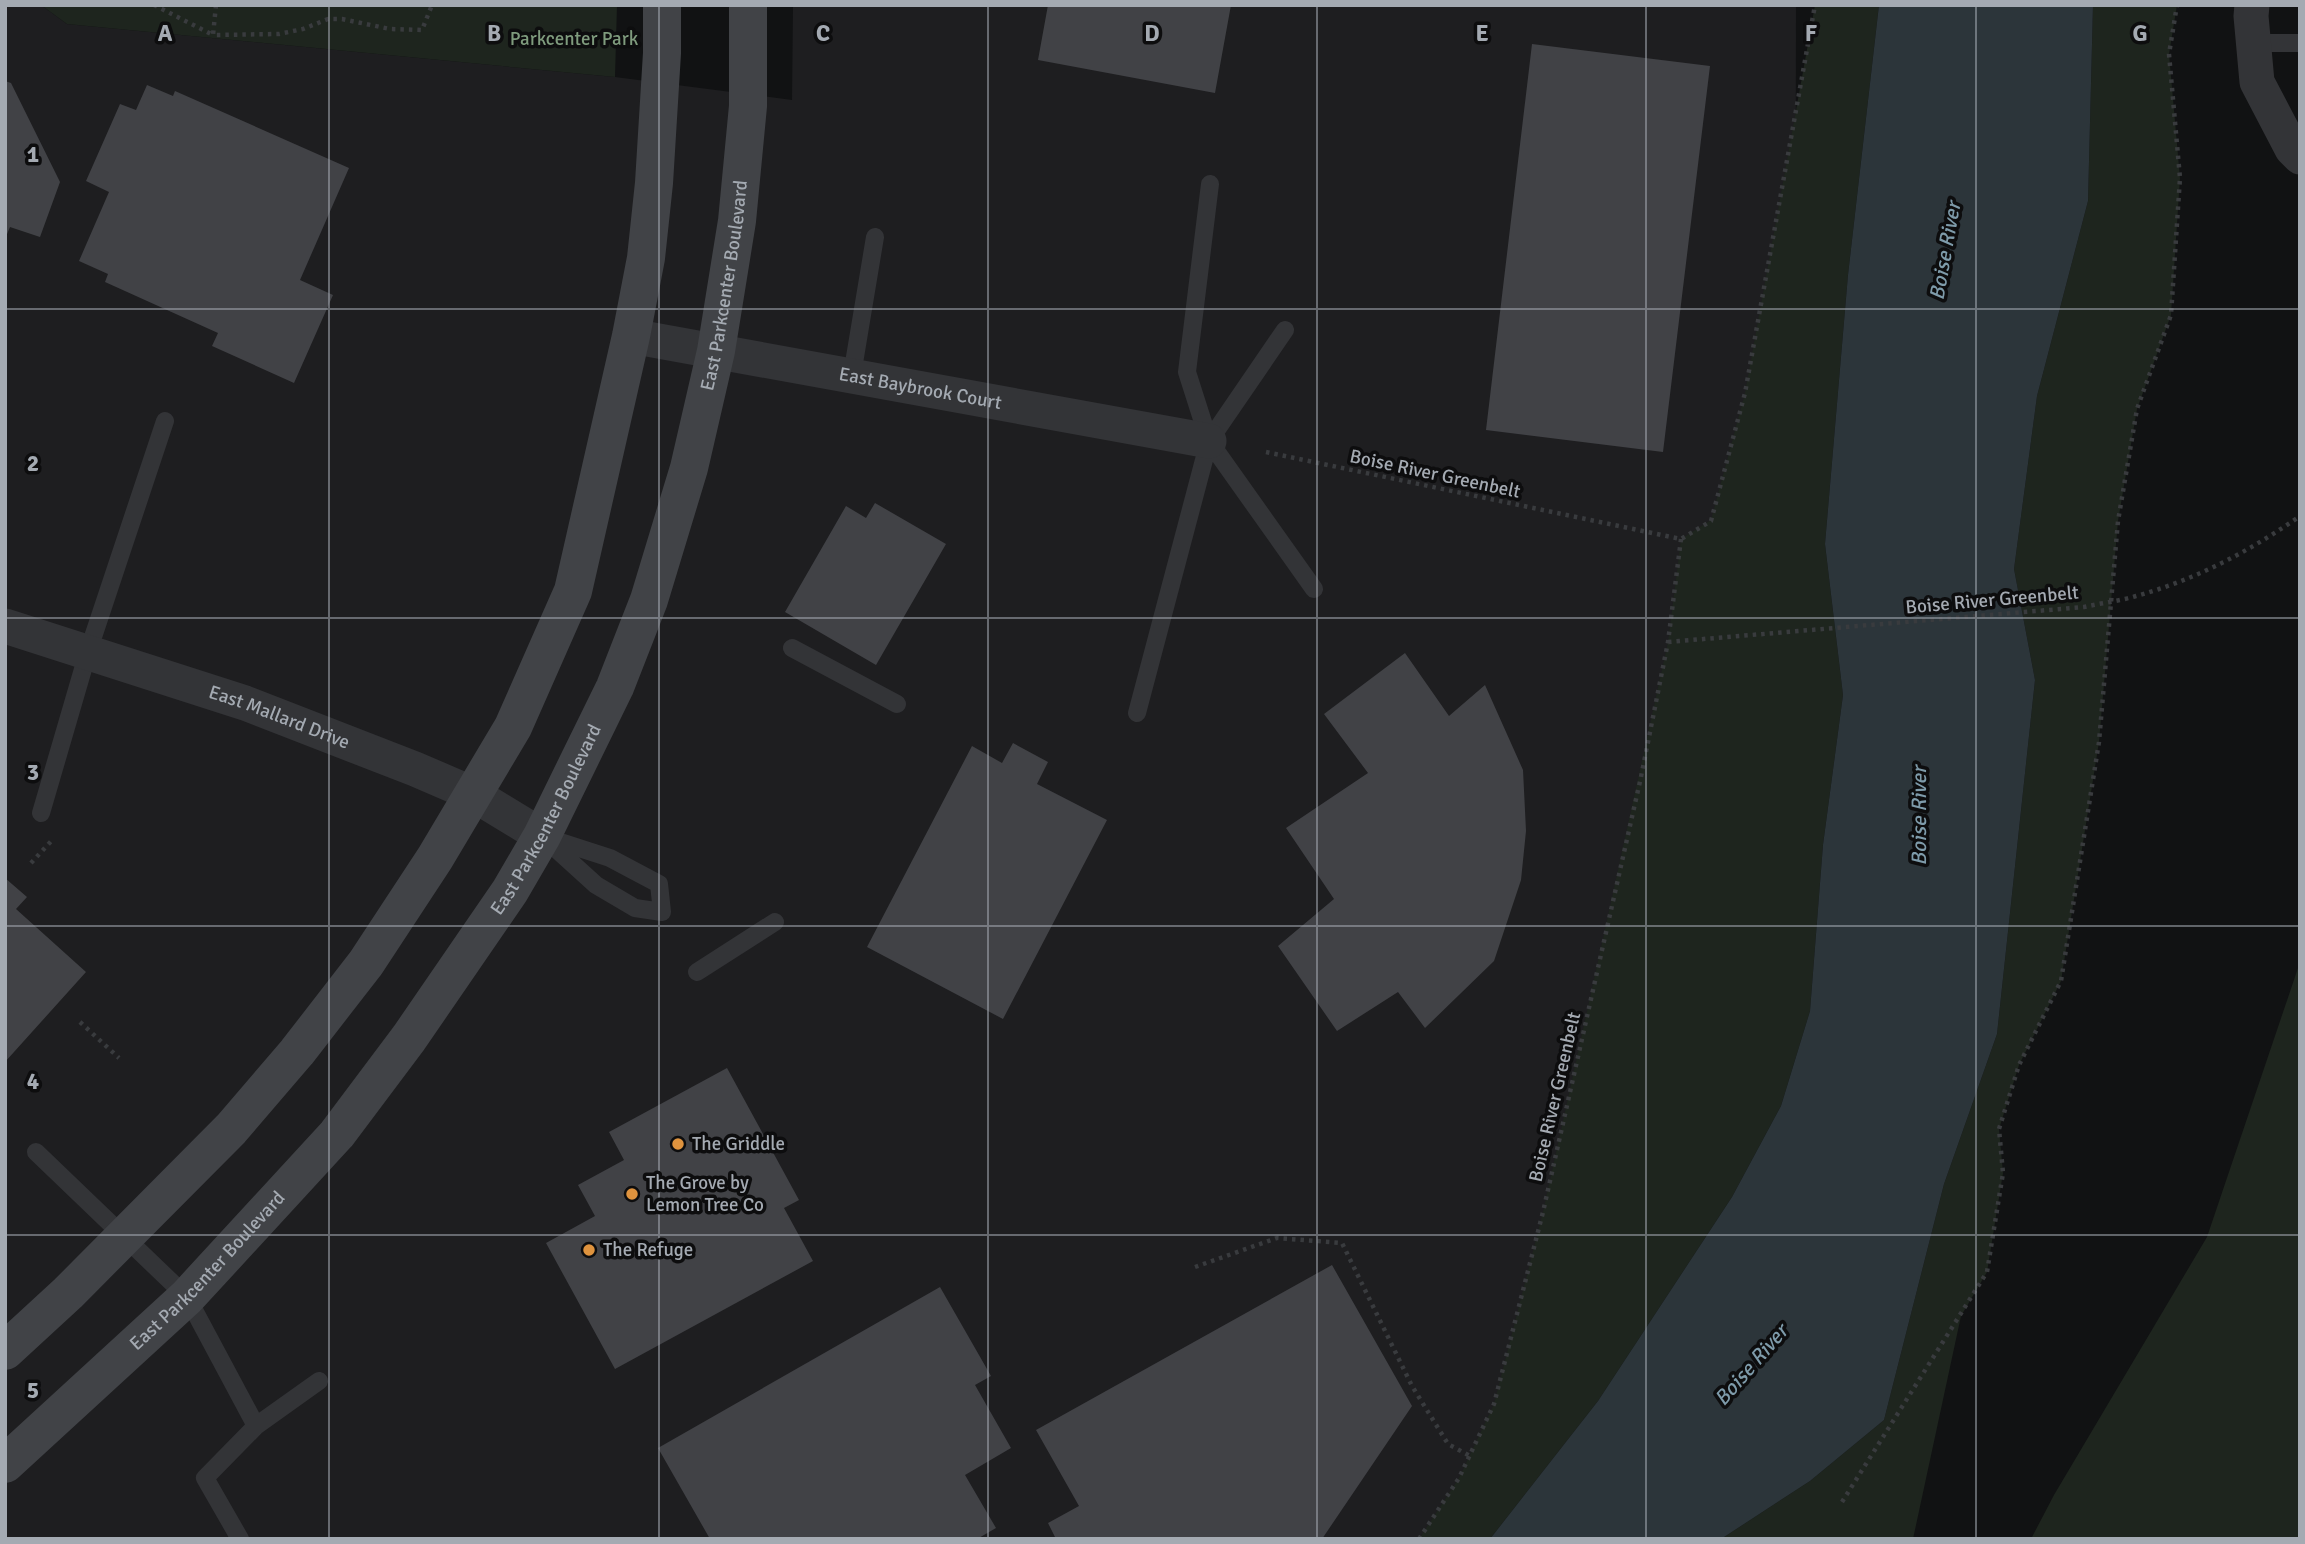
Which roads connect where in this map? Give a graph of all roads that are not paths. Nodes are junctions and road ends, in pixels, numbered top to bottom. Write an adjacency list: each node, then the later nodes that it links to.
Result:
1 (662, 5): 10 (main road)
2 (748, 5): 11 (main road, East Parkcenter Boulevard)
3 (2252, 5): 4 (street)
4 (2253, 43): 5 (lane); 6 (street)
5 (2300, 44)
6 (2300, 157)
7 (1210, 184): 14 (lane)
8 (875, 237): 12 (lane)
9 (1285, 330): 14 (lane)
10 (631, 336): 11 (street, East Baybrook Court); 21 (main road)
11 (716, 351): 12 (street, East Baybrook Court); 23 (main road, East Parkcenter Boulevard)
12 (852, 375): 14 (street, East Baybrook Court)
13 (165, 421): 18 (lane)
14 (1209, 441): 15 (lane); 20 (lane)
15 (1314, 589)
16 (5, 626): 18 (street, East Mallard Drive)
17 (792, 648): 19 (lane)
18 (88, 652): 21 (street, East Mallard Drive); 22 (lane)
19 (897, 704)
20 (1137, 713)
21 (473, 794): 23 (street, East Mallard Drive); 27 (main road)
22 (41, 813)
23 (542, 836): 23 (lane); 28 (main road, East Parkcenter Boulevard)
24 (775, 922): 25 (lane)
25 (697, 972)
26 (36, 1152): 27 (lane)
27 (124, 1236): 28 (lane); 29 (main road)
28 (187, 1297): 31 (lane); 32 (main road, East Parkcenter Boulevard)
29 (5, 1351)
30 (319, 1381): 31 (lane)
31 (256, 1426): 33 (lane)
32 (5, 1464)
33 (240, 1539)

